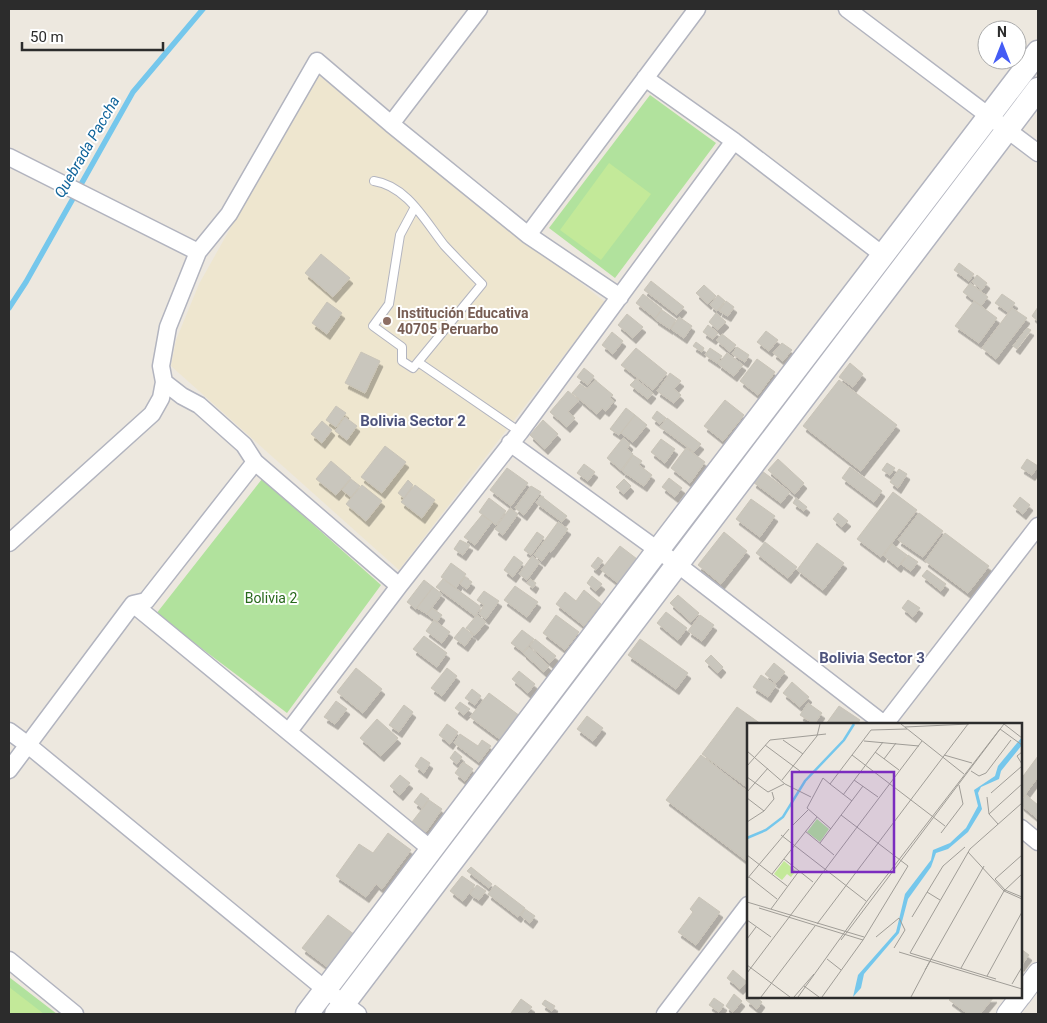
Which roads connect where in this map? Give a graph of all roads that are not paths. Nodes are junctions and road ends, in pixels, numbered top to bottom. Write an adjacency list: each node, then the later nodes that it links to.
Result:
1 (479, 9): 8 (street)
2 (697, 9): 5 (street)
3 (847, 9): 7 (street)
4 (1038, 52): 7 (main road)
5 (645, 78): 10 (street); 15 (street)
6 (1038, 89): 9 (main road)
7 (990, 116): 9 (street); 17 (main road)
8 (391, 124): 15 (street); 16 (street)
9 (1008, 129): 11 (street); 26 (main road)
10 (734, 141): 17 (street); 18 (street)
11 (1038, 153)
12 (9, 157): 16 (street)
13 (374, 181): 14 (lane)
14 (414, 207): 19 (lane); 19 (lane)
15 (528, 235): 18 (street)
16 (198, 252): 20 (street)
17 (883, 255): 25 (main road)
18 (620, 297): 21 (street)
19 (418, 362): 21 (lane)
20 (164, 382): 22 (street); 24 (street)
21 (515, 438): 25 (street); 27 (street)
22 (255, 462): 27 (street); 28 (street)
23 (1038, 526): 30 (street)
24 (9, 543)
25 (658, 550): 26 (street); 37 (main road)
26 (677, 564): 29 (street); 44 (main road)
27 (400, 586): 32 (street)
28 (133, 604): 32 (street); 33 (street)
29 (884, 723)
30 (886, 723)
31 (9, 731): 33 (street)
32 (289, 731): 37 (street)
33 (28, 745): 34 (street); 41 (street)
34 (9, 770)
35 (1022, 829): 36 (street)
36 (1038, 842)
37 (432, 850): 41 (main road)
38 (747, 906): 47 (street)
39 (9, 960): 45 (street)
40 (1038, 973): 42 (street)
41 (326, 990): 44 (street); 46 (main road)
42 (1022, 993)
43 (1019, 998): 48 (street)
44 (346, 1011)
45 (75, 1014)
46 (307, 1014)
47 (665, 1014)
48 (1007, 1014)

